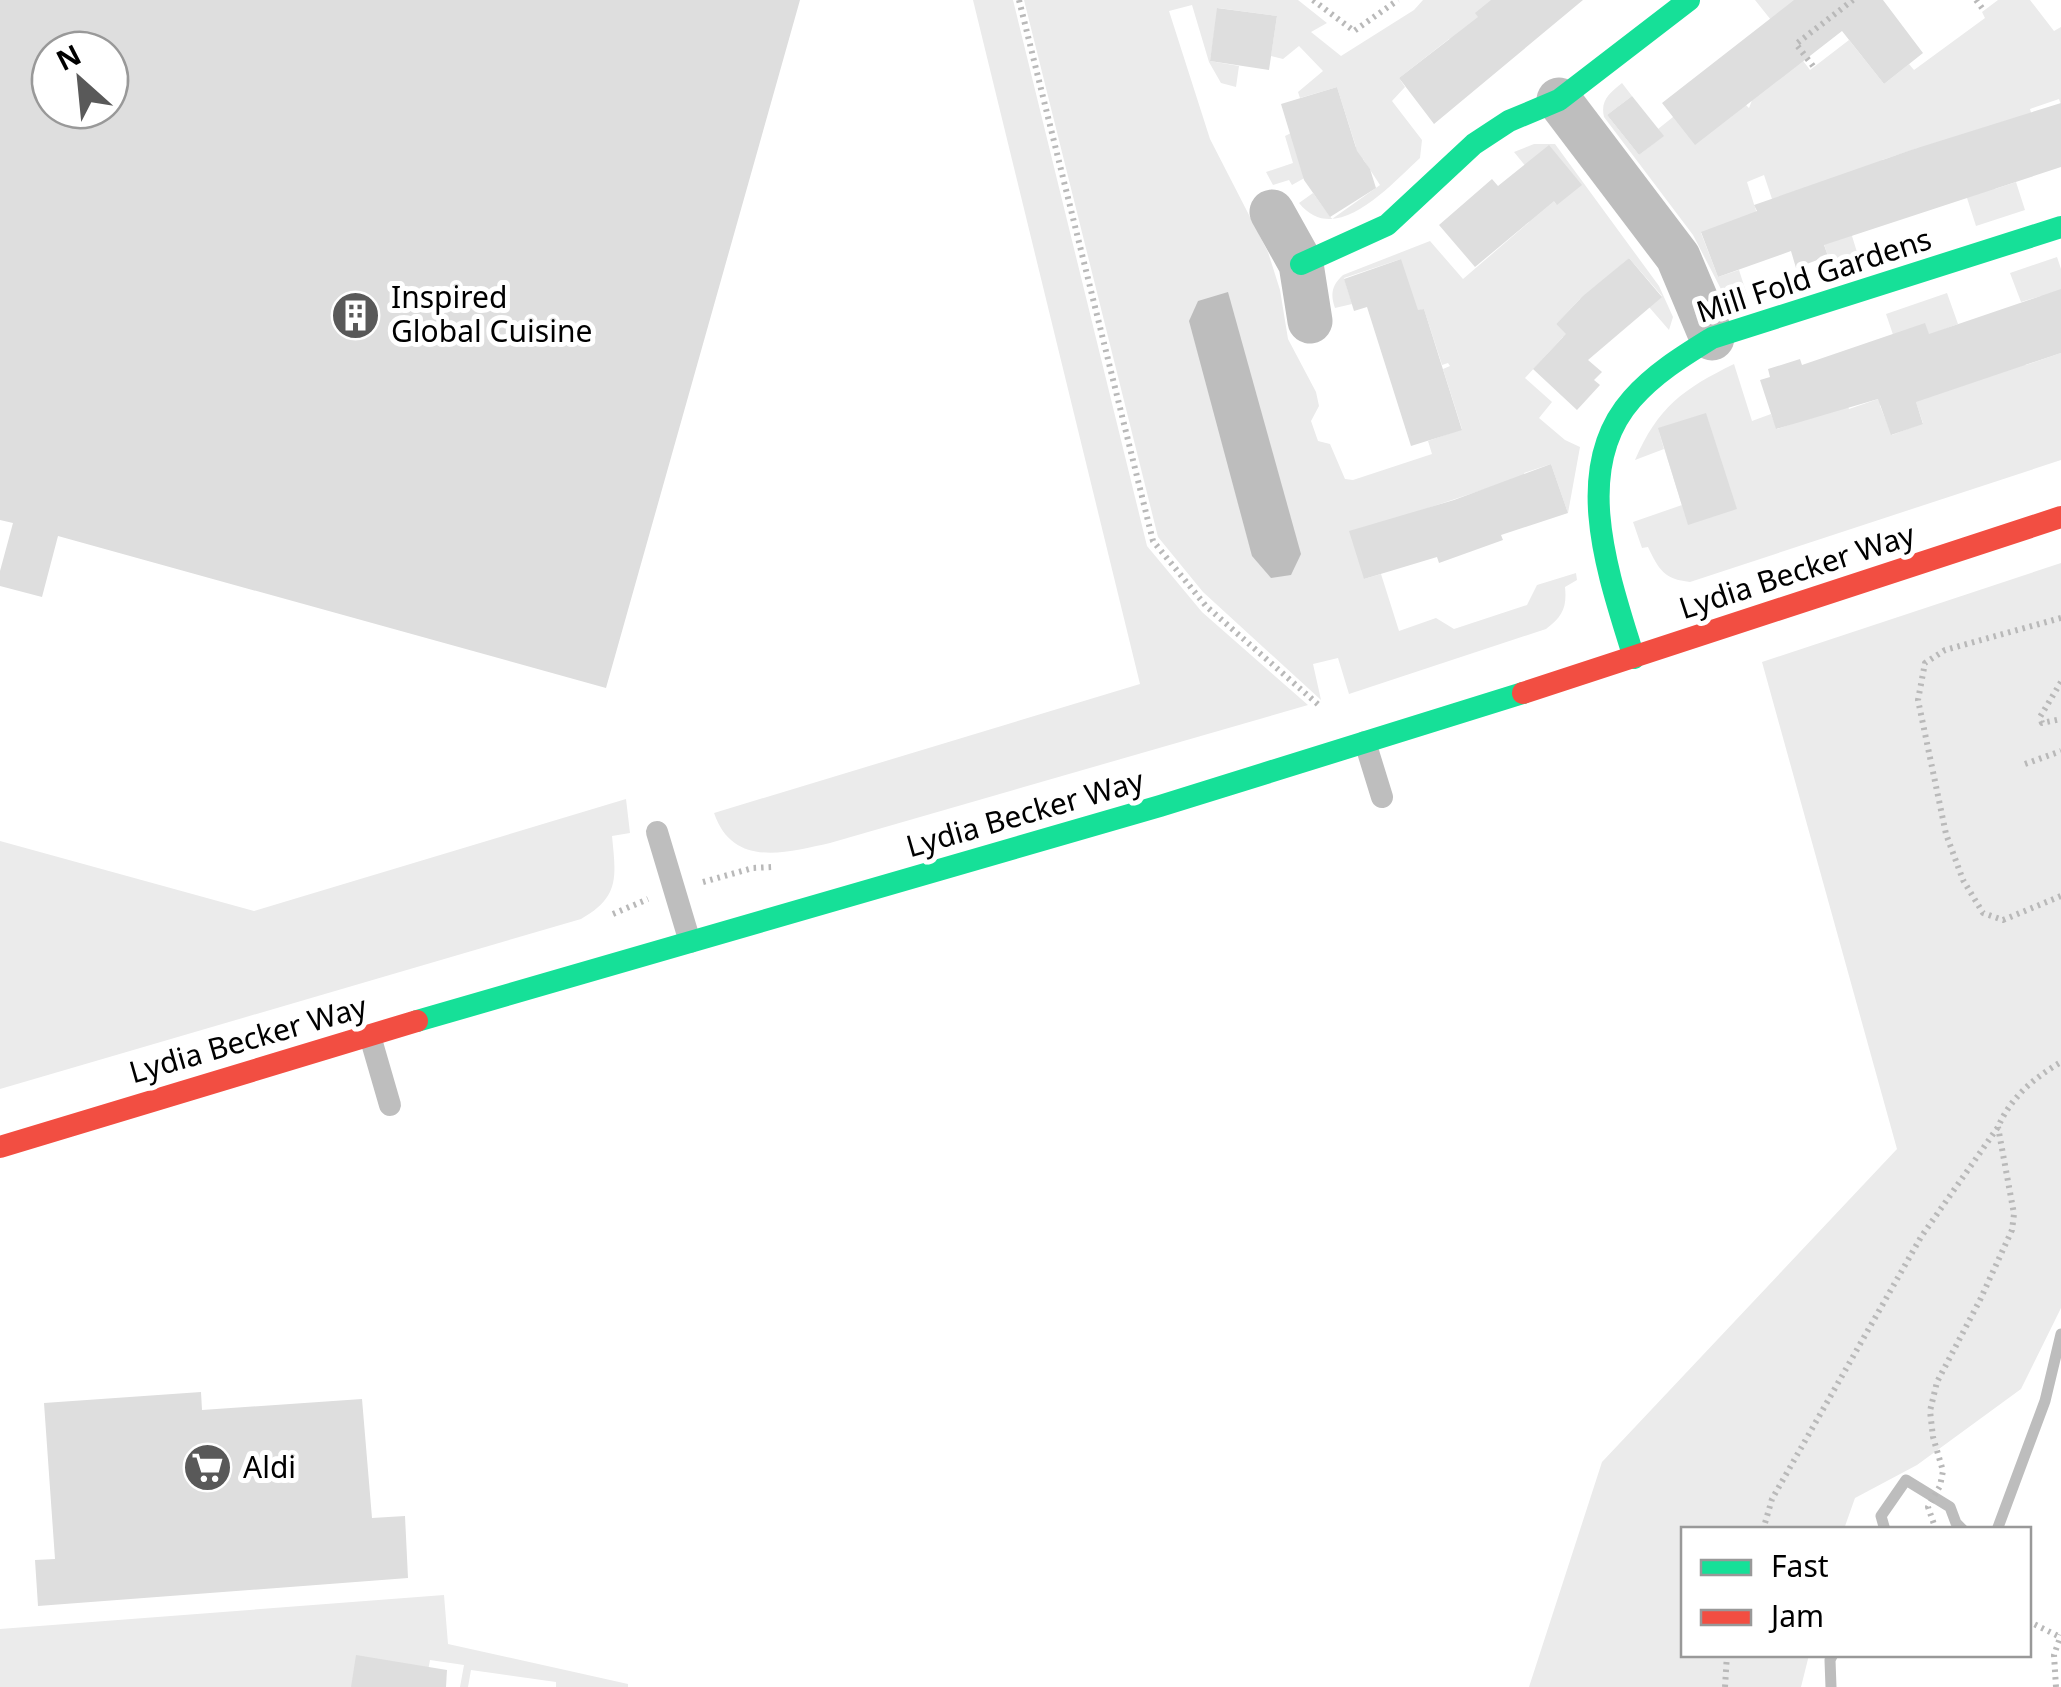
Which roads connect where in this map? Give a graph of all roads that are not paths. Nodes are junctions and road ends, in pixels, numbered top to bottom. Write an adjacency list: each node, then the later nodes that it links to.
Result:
1 (1689, 0): 2 (street)
2 (1559, 100): 5 (street); 7 (street)
3 (1272, 212): 5 (street)
4 (2061, 227): 7 (street, Mill Fold Gardens)
5 (1301, 264): 6 (street)
6 (1310, 321)
7 (1712, 338): 9 (street, Mill Fold Gardens)
8 (2061, 516): 9 (street, Lydia Becker Way)
9 (1634, 658): 10 (street, Lydia Becker Way)
10 (1365, 742): 11 (lane); 13 (street, Lydia Becker Way)
11 (1382, 797)
12 (657, 832): 13 (lane)
13 (690, 942): 14 (street, Lydia Becker Way)
14 (370, 1036): 15 (lane); 16 (street, Lydia Becker Way)
15 (390, 1106)
16 (0, 1147)

